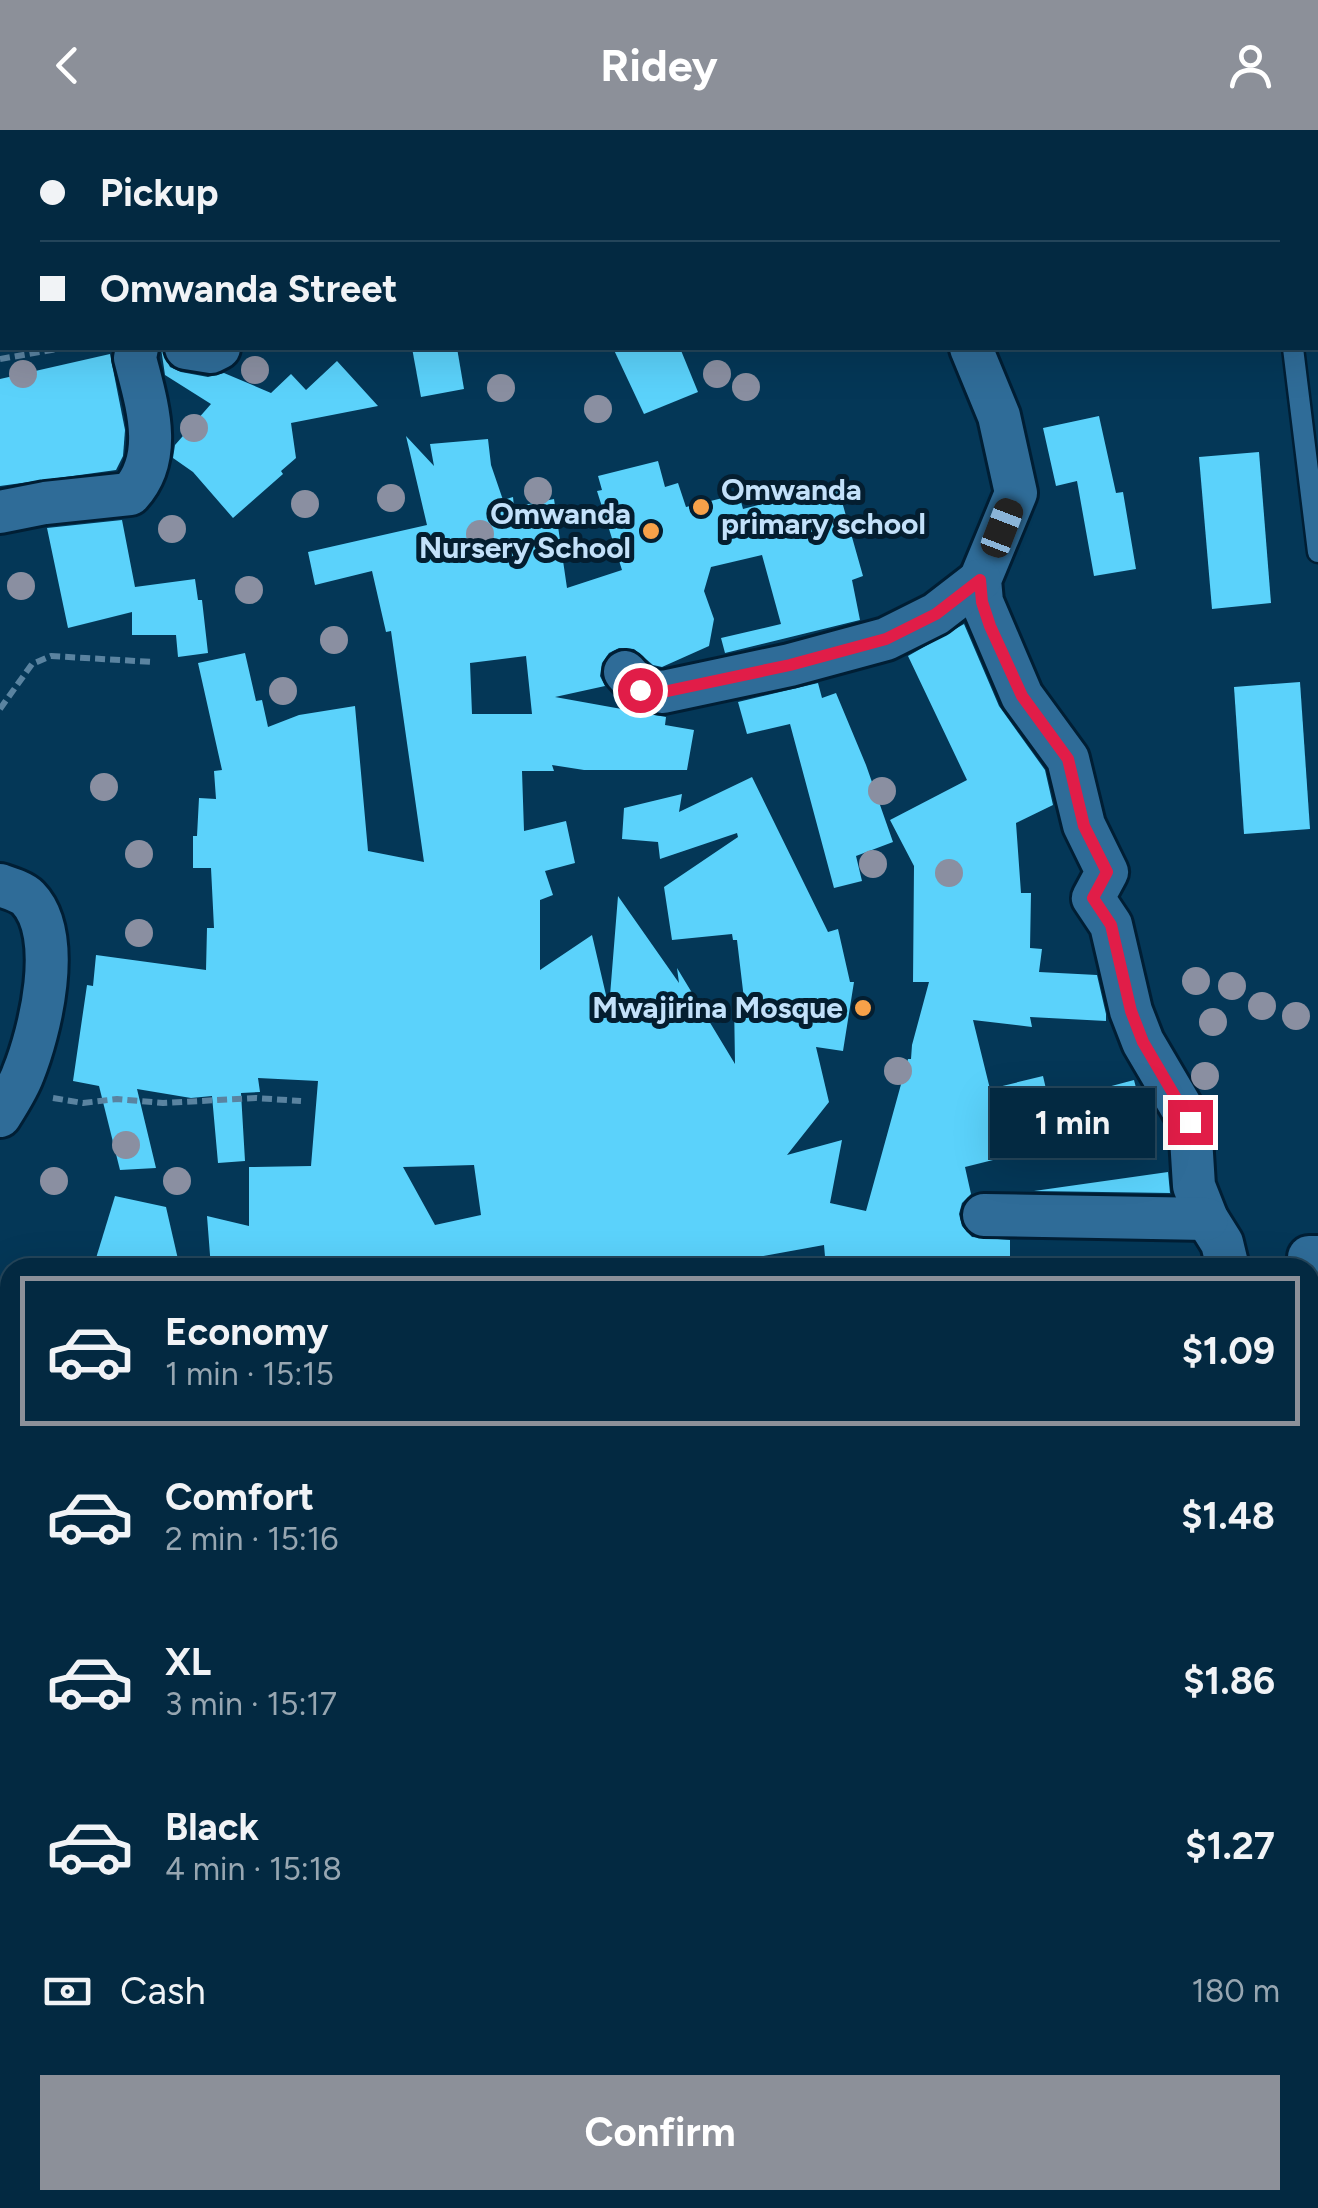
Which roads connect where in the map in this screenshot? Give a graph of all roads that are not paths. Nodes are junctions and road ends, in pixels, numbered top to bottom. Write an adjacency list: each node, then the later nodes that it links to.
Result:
1 (136, 350): 4 (street)
2 (972, 350): 6 (street)
3 (1293, 350): 5 (lane)
4 (0, 512)
5 (1318, 552)
6 (980, 580): 7 (street); 11 (street)
7 (625, 672)
8 (0, 884): 9 (street)
9 (0, 1116)
10 (984, 1215): 11 (street)
11 (1207, 1219): 12 (street)
12 (1226, 1258)

